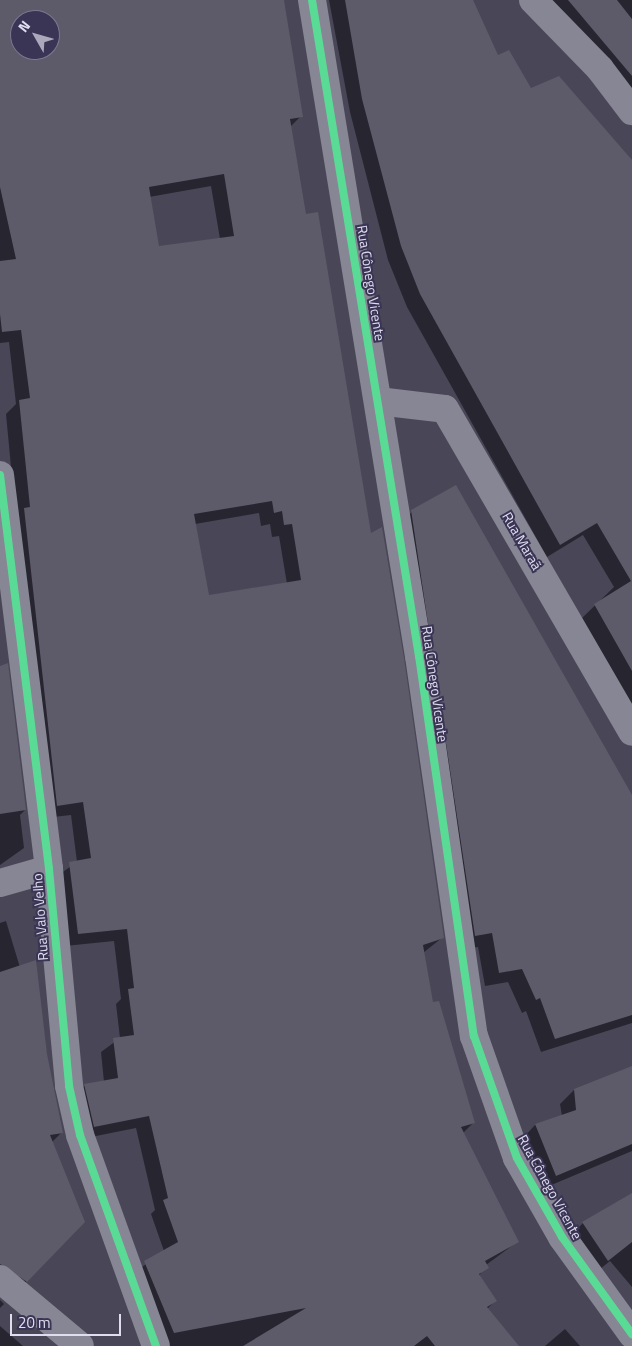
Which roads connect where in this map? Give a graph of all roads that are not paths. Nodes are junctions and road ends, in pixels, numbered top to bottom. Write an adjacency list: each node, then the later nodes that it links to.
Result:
1 (312, 0): 4 (street, Rua Cônego Vicente)
2 (533, 0): 3 (street)
3 (632, 111)
4 (378, 401): 6 (street, Rua Maraã); 10 (street, Rua Cônego Vicente)
5 (0, 474): 7 (street, Rua Valo Velho)
6 (632, 732)
7 (49, 868): 8 (street); 12 (street, Rua Valo Velho)
8 (0, 883)
9 (0, 1279): 11 (street)
10 (632, 1334)
11 (80, 1346)
12 (156, 1346)

